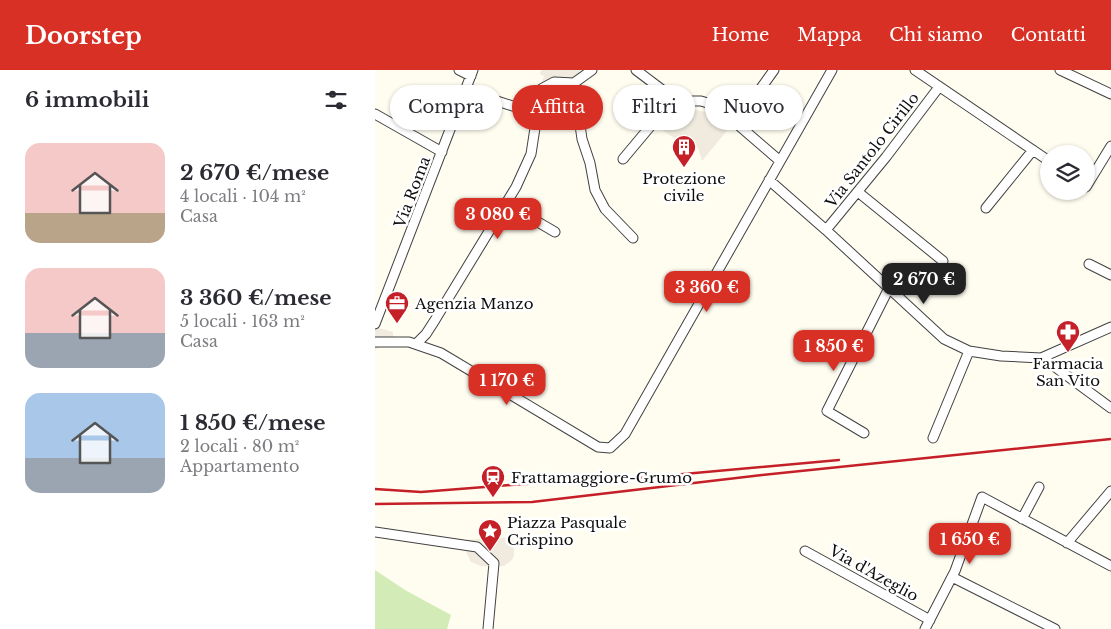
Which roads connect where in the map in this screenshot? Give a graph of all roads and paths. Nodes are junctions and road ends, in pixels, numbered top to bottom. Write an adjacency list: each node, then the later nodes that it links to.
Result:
1 (459, 70): 8 (street)
2 (591, 70): 9 (street)
3 (636, 70): 11 (street)
4 (774, 70): 12 (street)
5 (831, 70): 24 (street)
6 (915, 70): 13 (street)
7 (1060, 70): 14 (street)
8 (472, 73): 21 (street, Via Roma)
9 (574, 83): 10 (street); 32 (street)
10 (548, 85)
11 (654, 85)
12 (763, 85)
13 (939, 86): 20 (street); 27 (street, Via Santolo Cirillo)
14 (1111, 94)
15 (375, 114): 21 (street)
16 (535, 130): 28 (street)
17 (647, 130): 23 (street)
18 (744, 130): 24 (street)
19 (1111, 146): 25 (street)
20 (1033, 150): 22 (street); 29 (street)
21 (442, 152): 37 (street, Via Roma)
22 (1040, 155)
23 (623, 159)
24 (780, 161): 26 (street)
25 (1095, 172)
26 (769, 180): 30 (street); 40 (street)
27 (858, 192): 30 (street, Via Santolo Cirillo); 33 (street)
28 (507, 204): 31 (street); 40 (street)
29 (986, 208)
30 (827, 230): 36 (street)
31 (555, 232)
32 (633, 238)
33 (943, 261)
34 (1089, 264): 35 (street)
35 (1111, 275)
36 (889, 288): 41 (street); 44 (street)
37 (375, 324)
38 (1111, 327): 42 (street)
39 (375, 342): 40 (street)
40 (416, 344)
41 (969, 350): 42 (street); 45 (street)
42 (1043, 358): 43 (street)
43 (1111, 408)
44 (865, 433)
45 (933, 438)
46 (1039, 487): 48 (street)
47 (1111, 491): 50 (street)
48 (1022, 519): 50 (street); 53 (street)
49 (375, 532): 55 (street)
50 (1067, 543): 52 (street)
51 (805, 551): 54 (street, Via d'Azeglio)
52 (1111, 566)
53 (952, 577): 54 (street); 57 (street)
54 (930, 620): 56 (street)
55 (488, 629)
56 (925, 629)
57 (1055, 629)

